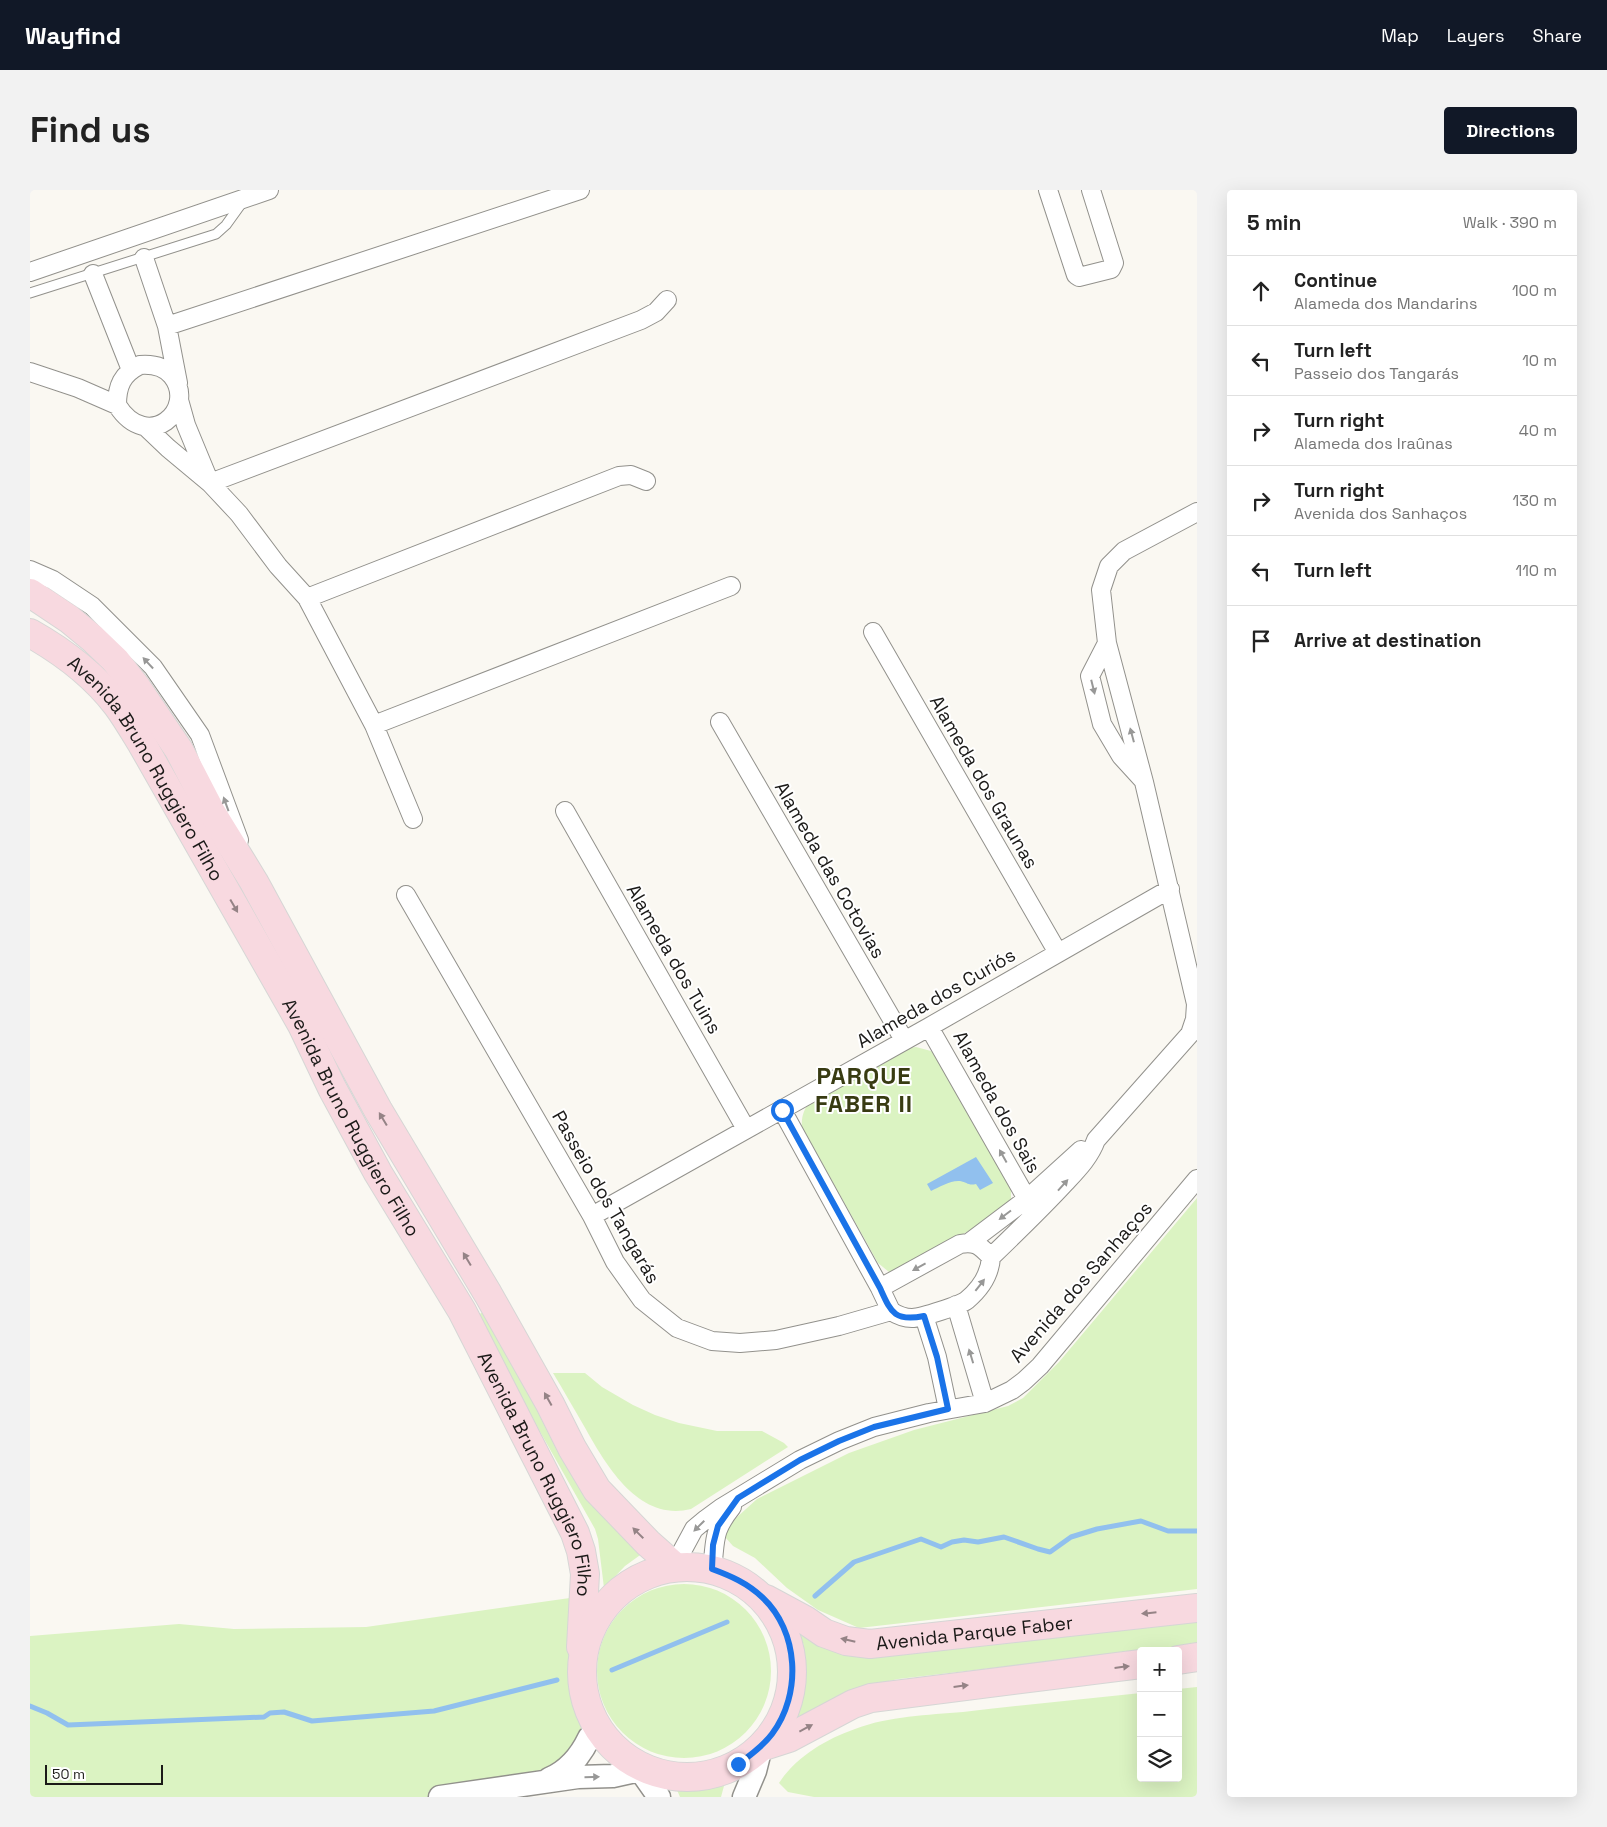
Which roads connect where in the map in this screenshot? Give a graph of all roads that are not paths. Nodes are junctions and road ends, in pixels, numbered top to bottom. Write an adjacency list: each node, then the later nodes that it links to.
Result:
1 (269, 190): 5 (street)
2 (580, 190): 11 (street)
3 (1048, 190): 4 (street)
4 (1091, 190)
5 (246, 198): 6 (lane); 7 (street)
6 (144, 258): 8 (lane); 11 (street)
7 (30, 272)
8 (93, 274): 9 (lane); 12 (street)
9 (30, 293)
10 (667, 300): 18 (street)
11 (168, 326): 14 (street)
12 (131, 370): 14 (street); 15 (street)
13 (30, 372): 15 (street)
14 (178, 392): 16 (street); 18 (street)
15 (117, 405): 16 (street)
16 (147, 428): 18 (street)
17 (646, 481): 23 (street)
18 (210, 483): 23 (street)
19 (1197, 512): 26 (street)
20 (30, 570): 32 (street, Avenida Bruno Ruggiero Filho, one-way to 20)
21 (731, 586): 28 (street)
22 (30, 593): 32 (main road, Avenida Bruno Ruggiero Filho)
23 (307, 598): 28 (street)
24 (873, 632): 35 (street, Alameda dos Graunas)
25 (30, 633): 49 (main road, Avenida Bruno Ruggiero Filho, one-way to 49)
26 (1107, 643): 29 (street, one-way to 26); 29 (street, one-way to 29)
27 (720, 722): 37 (street, Alameda das Cotovias)
28 (374, 725): 31 (street)
29 (1144, 782): 33 (street)
30 (565, 811): 39 (street, Alameda dos Tuins)
31 (413, 819)
32 (254, 882): 47 (main road, Avenida Bruno Ruggiero Filho, one-way to 32)
33 (1170, 889): 35 (street, Alameda dos Curiós); 40 (street)
34 (406, 895): 43 (street, Passeio dos Tangarás)
35 (1058, 953): 36 (street, Alameda dos Curiós)
36 (930, 1027): 37 (street, Alameda dos Curiós); 42 (street, Alameda dos Sais, one-way to 36)
37 (904, 1040): 38 (street, Alameda dos Curiós)
38 (782, 1110): 39 (street, Alameda dos Curiós); 46 (street)
39 (746, 1129): 43 (street, Alameda dos Curiós)
40 (1096, 1140): 42 (street); 45 (street, one-way to 40)
41 (1197, 1178): 52 (street, Avenida dos Sanhaços)
42 (1027, 1199): 44 (street, one-way to 44)
43 (592, 1216): 50 (street, Passeio dos Tangarás)
44 (970, 1242): 45 (street); 46 (street, one-way to 46)
45 (991, 1257): 48 (street, one-way to 45)
46 (880, 1288): 50 (street)
47 (488, 1294): 49 (main road); 55 (main road, Avenida Bruno Ruggiero Filho, one-way to 47)
48 (956, 1305): 51 (street); 52 (street, one-way to 48)
49 (462, 1311): 59 (main road, Avenida Bruno Ruggiero Filho)
50 (890, 1311): 51 (street)
51 (924, 1316): 53 (street)
52 (985, 1403): 53 (street, Avenida dos Sanhaços)
53 (948, 1409): 54 (street, Avenida dos Sanhaços)
54 (738, 1498): 55 (street, Avenida dos Sanhaços, one-way to 55); 56 (street, Avenida dos Sanhaços)
55 (674, 1566): 56 (main road); 59 (main road)
56 (712, 1569): 57 (main road)
57 (762, 1597): 58 (main road, Avenida Parque Faber, one-way to 57); 64 (main road)
58 (1197, 1608)
59 (581, 1647): 63 (main road, Avenida Bruno Ruggiero Filho)
60 (1197, 1657): 61 (main road)
61 (1182, 1659)
62 (1137, 1665): 64 (main road, one-way to 62)
63 (605, 1738): 65 (main road, Avenida Bruno Ruggiero Filho); 66 (street)
64 (761, 1747): 65 (main road); 69 (street)
65 (640, 1770): 66 (street, one-way to 65); 68 (street)
66 (544, 1782): 67 (street)
67 (440, 1797)
68 (659, 1797)
69 (744, 1797)

